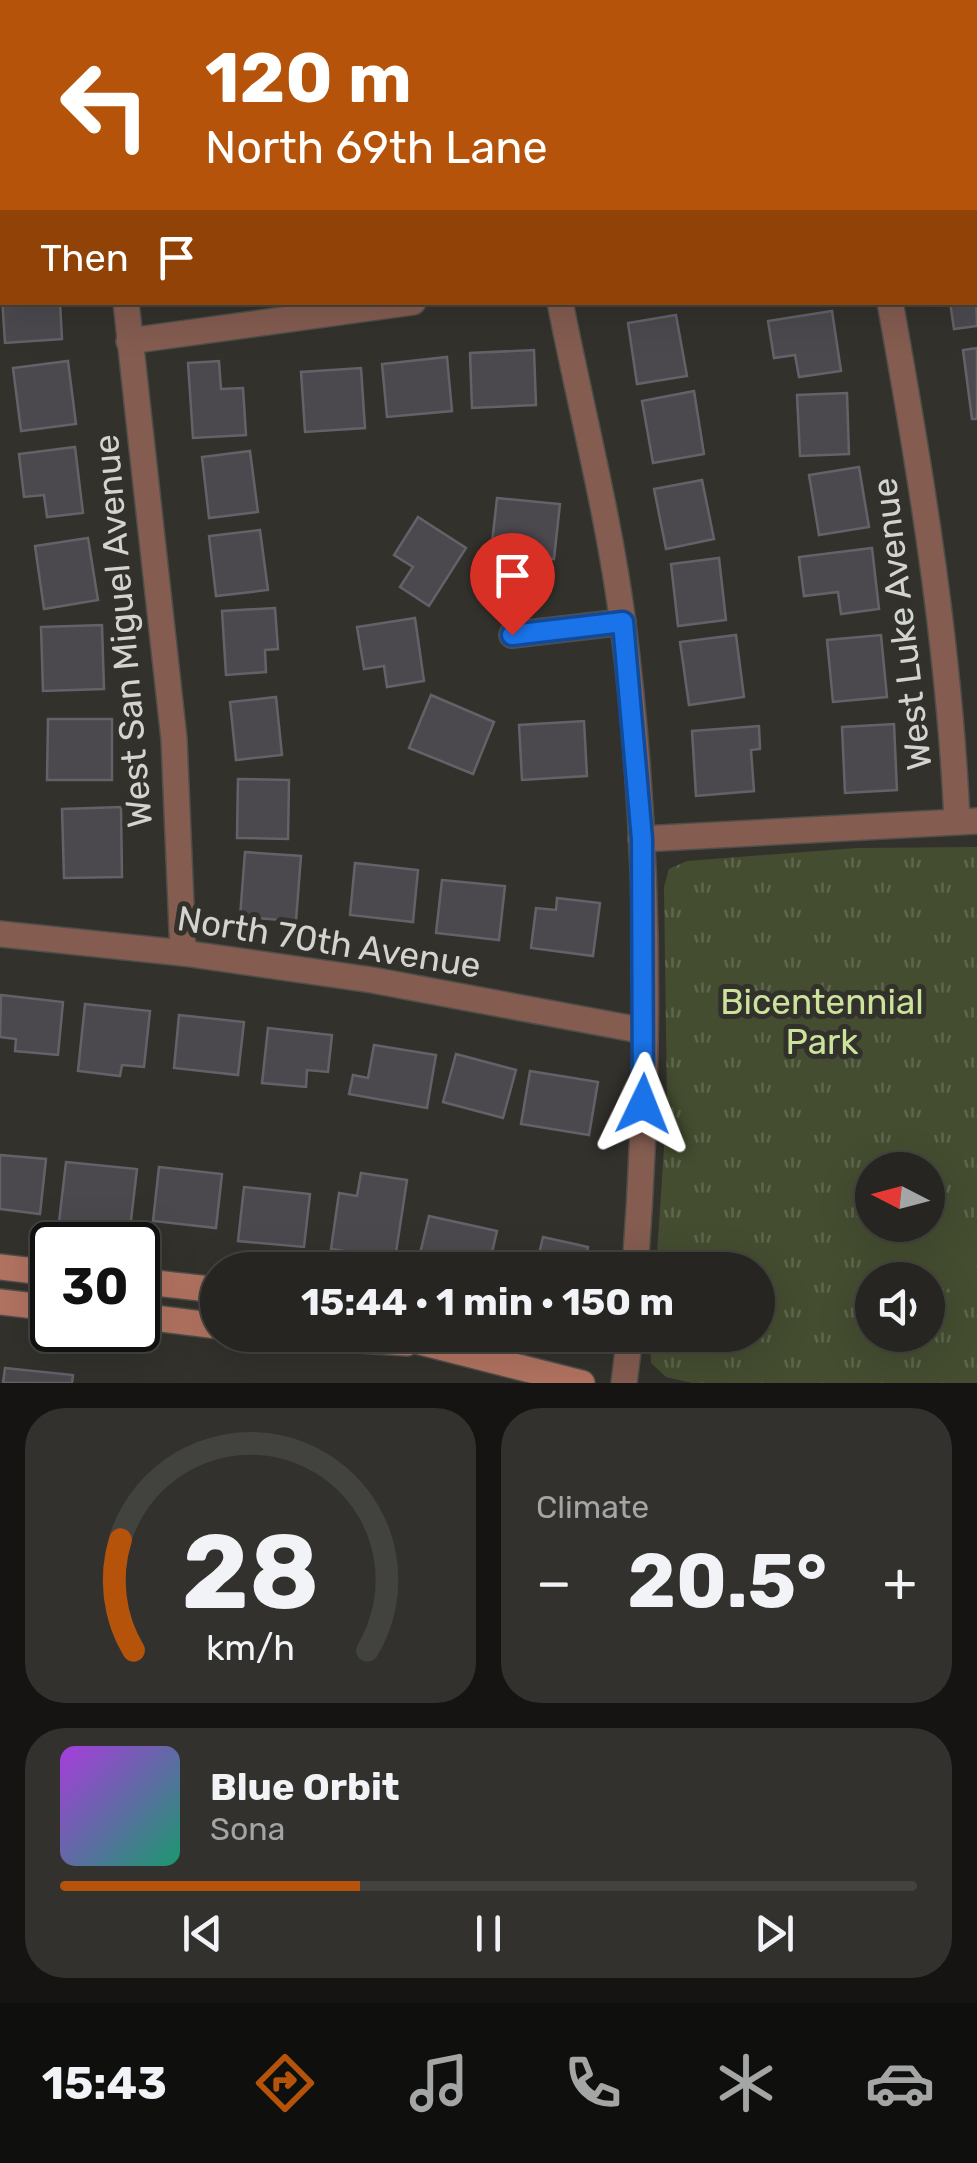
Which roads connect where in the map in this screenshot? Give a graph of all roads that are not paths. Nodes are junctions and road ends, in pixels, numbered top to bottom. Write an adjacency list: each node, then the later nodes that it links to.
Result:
1 (126, 305): 5 (street, West San Miguel Avenue)
2 (391, 305): 5 (street)
3 (561, 305): 6 (street)
4 (891, 305): 8 (street, West Luke Avenue)
5 (129, 341): 11 (street, West San Miguel Avenue)
6 (623, 622): 7 (street); 9 (street)
7 (512, 635)
8 (967, 820): 9 (street)
9 (642, 839): 12 (street)
10 (0, 934): 11 (street, North 70th Avenue)
11 (182, 953): 12 (street, North 70th Avenue)
12 (645, 1032): 13 (street)
13 (637, 1252)
14 (0, 1268): 15 (street)
15 (30, 1271)
16 (160, 1283): 17 (street)
17 (200, 1288)
18 (0, 1302): 19 (street)
19 (30, 1305)
20 (160, 1319): 21 (street)
21 (200, 1324)
22 (455, 1352): 24 (street)
23 (628, 1352): 25 (street)
24 (582, 1383)
25 (624, 1383)

